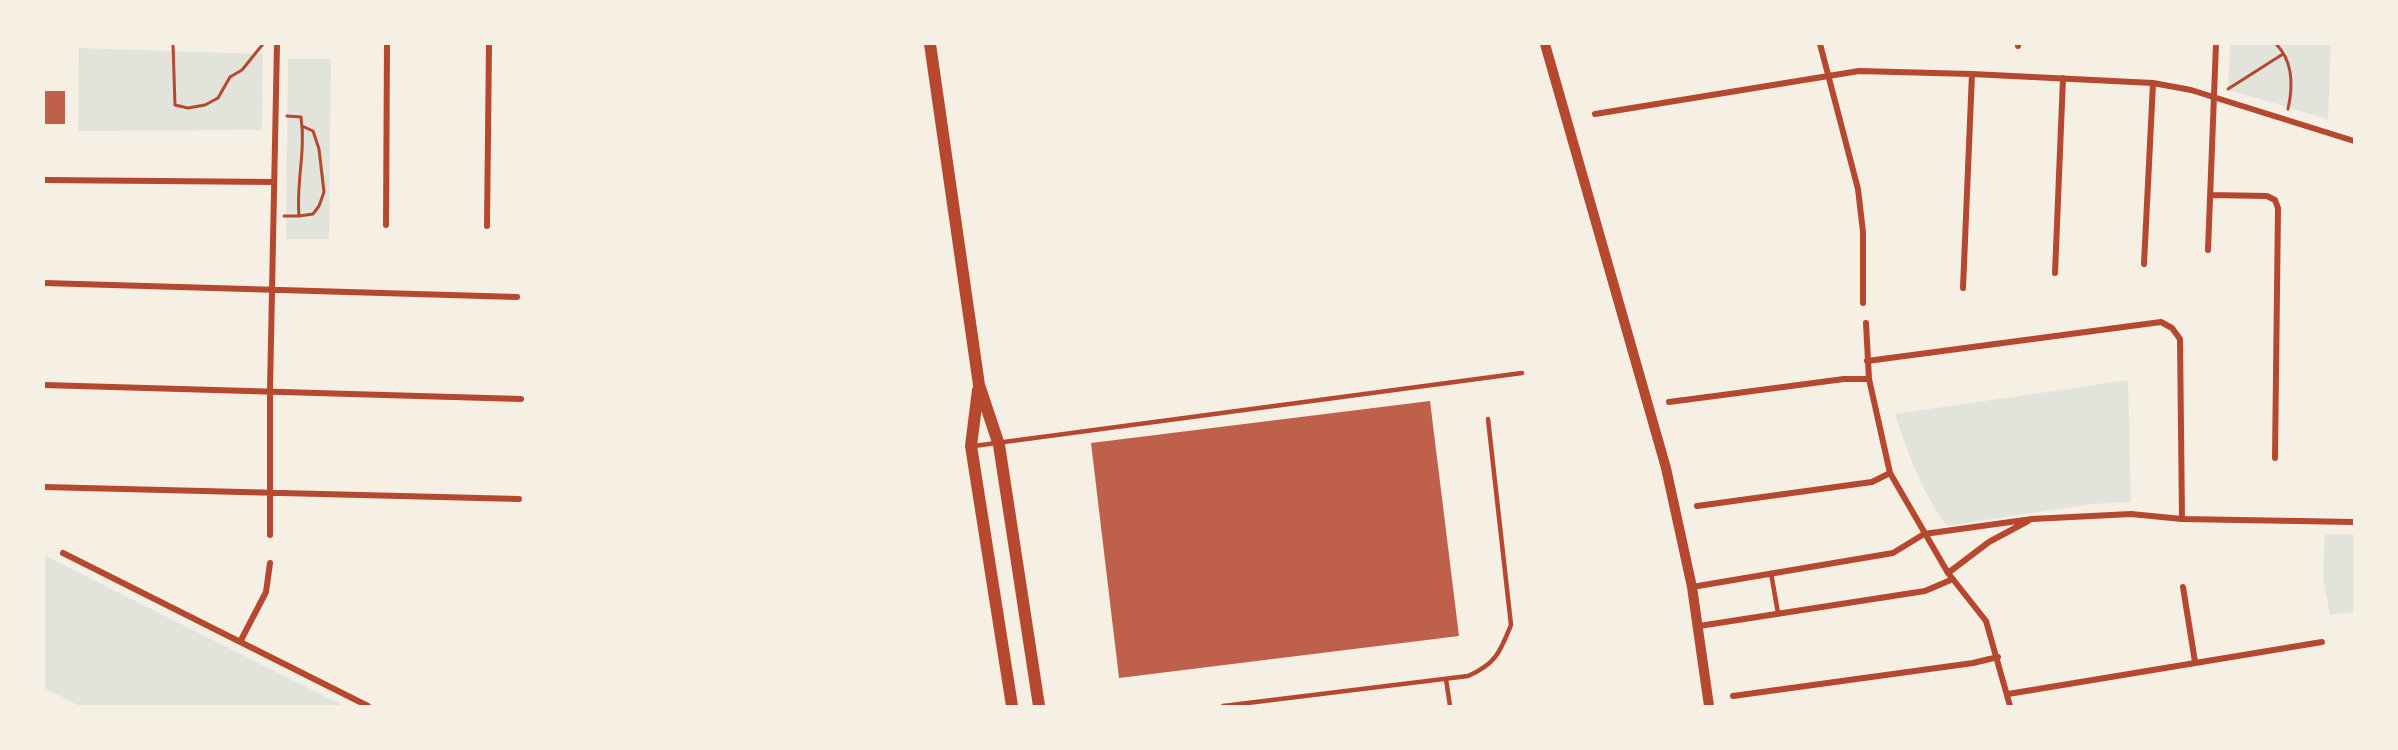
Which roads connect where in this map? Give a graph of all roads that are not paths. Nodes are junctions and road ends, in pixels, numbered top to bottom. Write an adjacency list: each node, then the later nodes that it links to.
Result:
1 (277, 44): 16 (street)
2 (387, 44): 18 (street)
3 (489, 44): 19 (street)
4 (930, 44): 33 (main road)
5 (1545, 44): 56 (street)
6 (1820, 44): 9 (street)
7 (2216, 44): 12 (street)
8 (1972, 74): 9 (street); 10 (street); 25 (street)
9 (1828, 76): 13 (street); 27 (street)
10 (2063, 78): 11 (street); 22 (street)
11 (2153, 83): 12 (street); 21 (street)
12 (2215, 98): 14 (street); 17 (street)
13 (1595, 114)
14 (2355, 141)
15 (44, 180): 16 (street)
16 (274, 182): 24 (street)
17 (2210, 195): 20 (street); 40 (street)
18 (386, 225)
19 (487, 226)
20 (2208, 250)
21 (2144, 264)
22 (2055, 273)
23 (44, 283): 24 (street)
24 (272, 288): 26 (street); 34 (street)
25 (1963, 288)
26 (517, 297)
27 (1863, 303)
28 (1866, 323): 29 (street)
29 (1867, 361): 31 (street); 47 (street)
30 (1522, 373): 38 (lane)
31 (1869, 379): 36 (street); 41 (street)
32 (44, 385): 34 (street)
33 (979, 385): 38 (main road); 39 (main road)
34 (270, 390): 35 (street); 43 (street)
35 (521, 399)
36 (1669, 402)
37 (1488, 419): 64 (lane)
38 (999, 445): 39 (lane); 69 (main road)
39 (971, 446): 68 (main road)
40 (2275, 458)
41 (1890, 473): 45 (street); 49 (street)
42 (44, 487): 43 (street)
43 (270, 492): 44 (street); 50 (street)
44 (519, 499)
45 (1697, 506)
46 (2032, 519): 47 (street); 49 (street); 54 (street)
47 (2182, 519): 48 (street)
48 (2355, 522)
49 (1924, 534): 53 (street); 54 (street)
50 (270, 535)
51 (63, 553): 60 (street)
52 (270, 563): 60 (street)
53 (1772, 573): 56 (street); 58 (lane)
54 (1948, 573): 55 (street)
55 (1953, 579): 58 (street); 62 (street)
56 (1692, 587): 59 (street)
57 (2183, 587): 63 (street)
58 (1778, 613): 59 (street)
59 (1699, 626): 72 (street)
60 (240, 642): 67 (street)
61 (2322, 642): 63 (street)
62 (1998, 657): 65 (street); 66 (street)
63 (2195, 662): 65 (street)
64 (1446, 679): 70 (lane); 71 (lane)
65 (2008, 694): 73 (street)
66 (1733, 696)
67 (368, 706)
68 (1012, 706)
69 (1039, 706)
70 (1223, 706)
71 (1450, 706)
72 (1709, 706)
73 (2010, 706)

